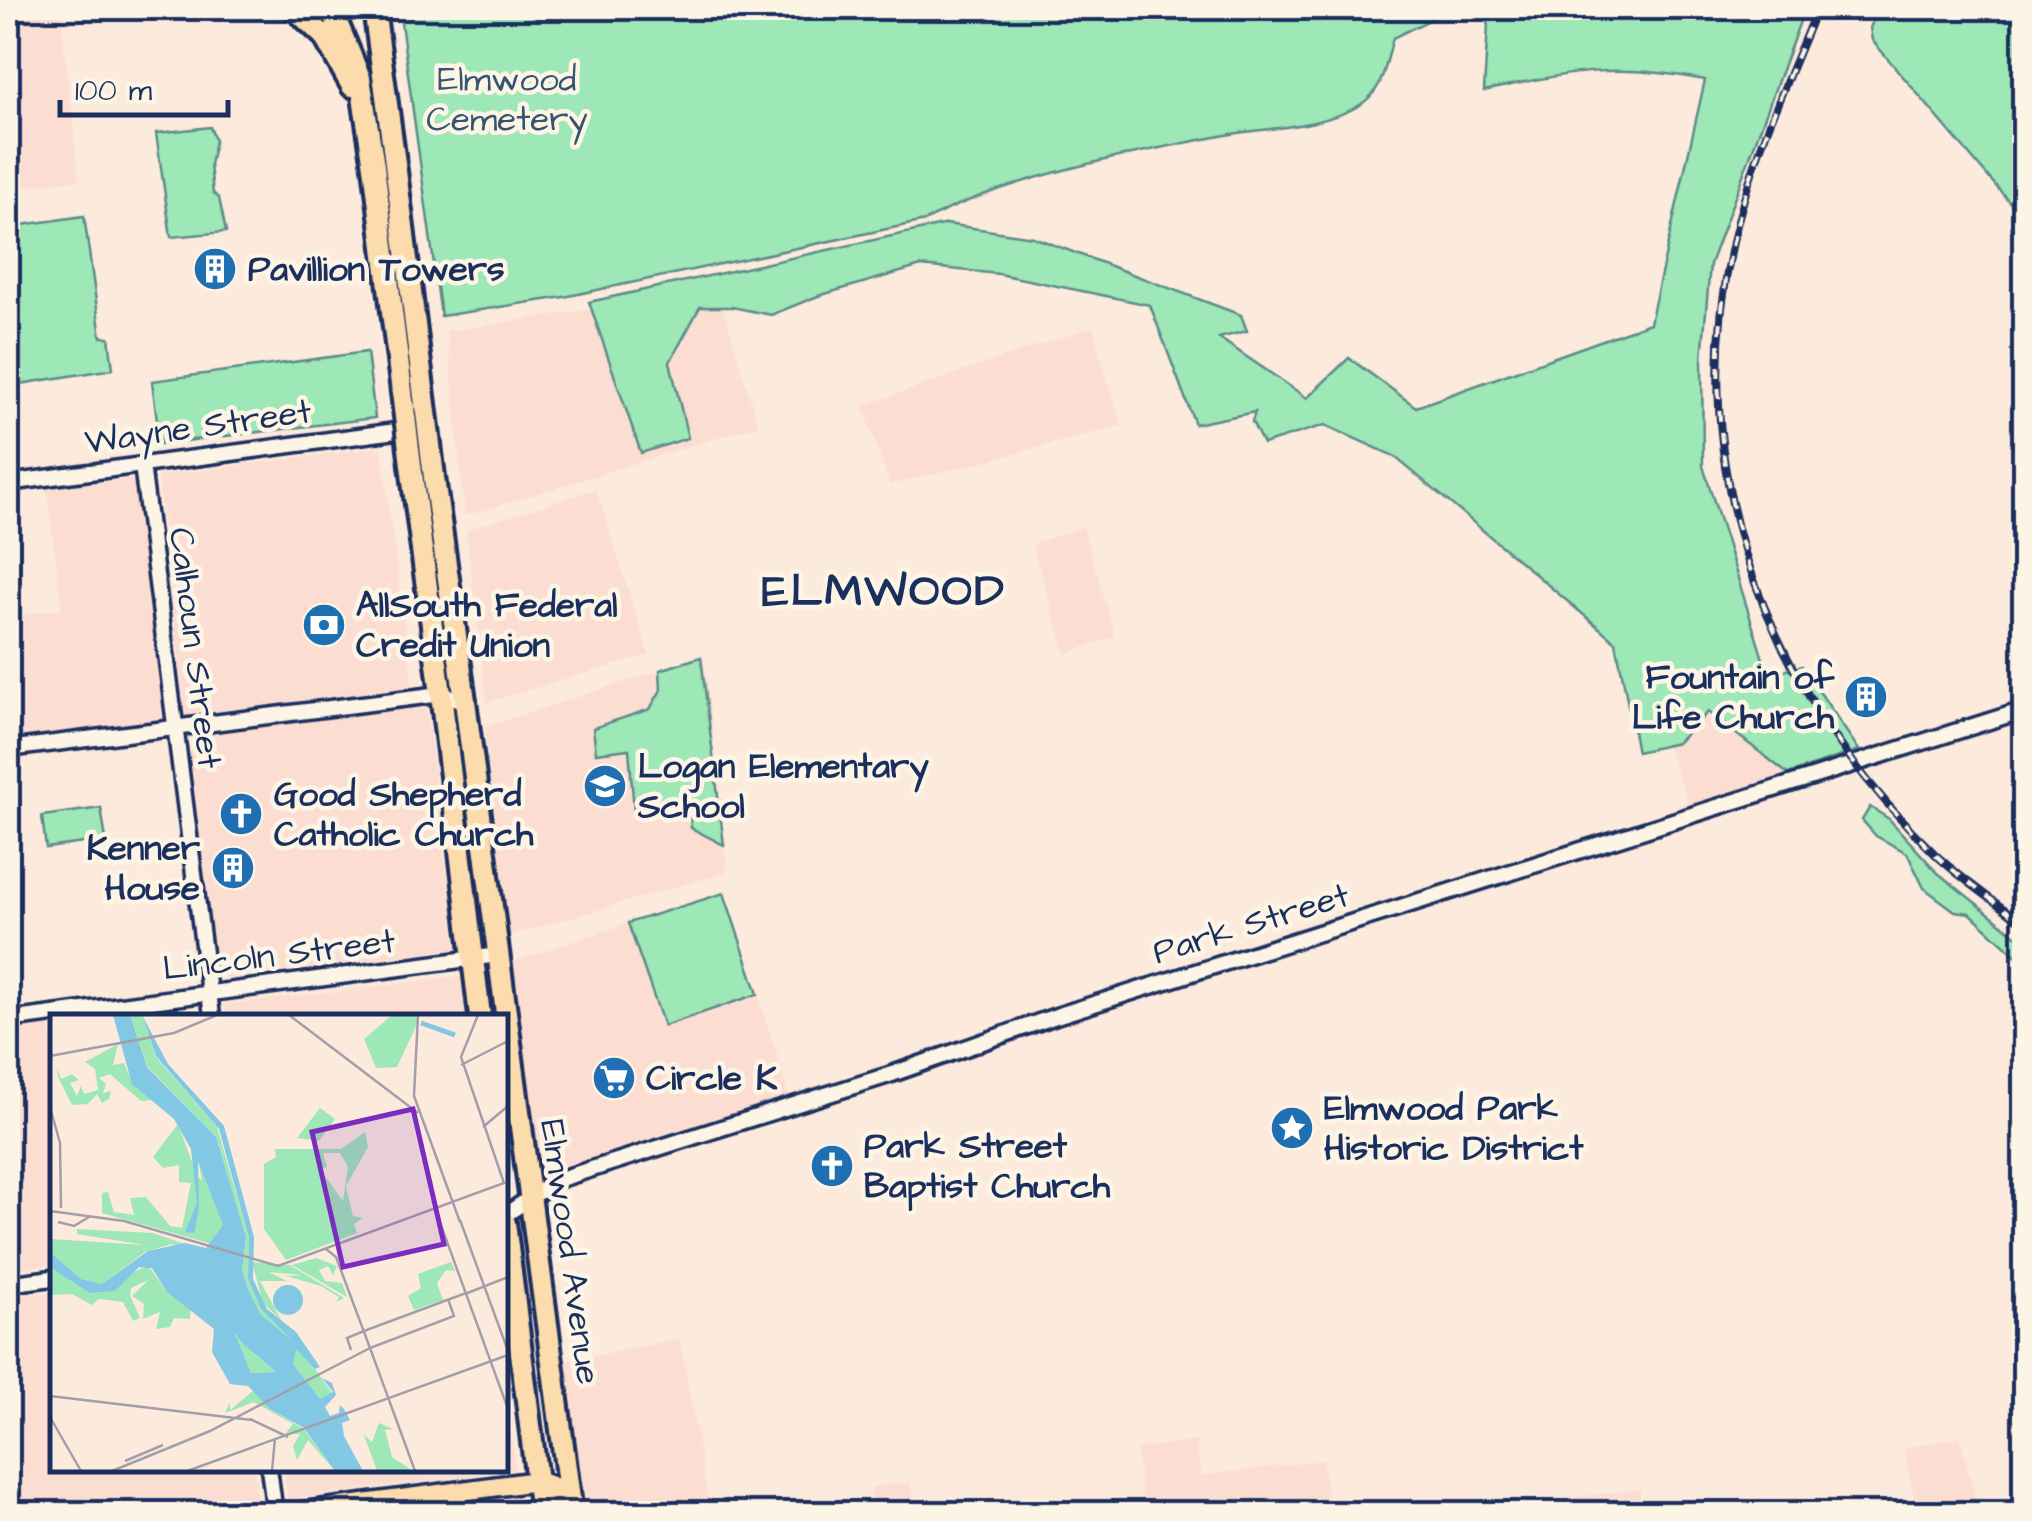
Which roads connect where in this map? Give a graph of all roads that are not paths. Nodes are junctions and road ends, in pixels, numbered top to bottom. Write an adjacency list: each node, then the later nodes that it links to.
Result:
1 (294, 8): 6 (highway)
2 (331, 8): 6 (highway)
3 (363, 8): 5 (highway)
4 (374, 8): 5 (highway)
5 (384, 90): 7 (highway)
6 (368, 130): 7 (highway)
7 (384, 164): 11 (highway, bridge)
8 (396, 431): 9 (street, Wayne Street)
9 (142, 466): 10 (street, Wayne Street); 15 (street, Calhoun Street)
10 (8, 483)
11 (425, 487): 12 (highway); 13 (highway, Elmwood Avenue)
12 (441, 694): 13 (street); 15 (street); 18 (highway)
13 (464, 701): 17 (highway, Elmwood Avenue)
14 (2024, 710): 27 (street, Park Street)
15 (175, 728): 16 (street); 19 (street, Calhoun Street)
16 (8, 749)
17 (498, 955): 18 (street, Lincoln Street); 23 (highway, Elmwood Avenue)
18 (473, 960): 19 (street, Lincoln Street); 22 (highway)
19 (209, 994): 20 (street, Lincoln Street); 21 (street, Calhoun Street)
20 (54, 1014)
21 (212, 1014)
22 (480, 1014)
23 (506, 1014)
24 (50, 1015): 25 (street, Lincoln Street)
25 (8, 1020)
26 (508, 1030): 27 (highway, Elmwood Avenue)
27 (530, 1195): 28 (street, Park Street); 34 (highway, Elmwood Avenue)
28 (508, 1216)
29 (508, 1244): 33 (highway, Elmwood Avenue)
30 (50, 1278): 31 (street)
31 (8, 1284)
32 (269, 1471): 36 (street)
33 (536, 1481): 34 (main road); 35 (highway, Elmwood Avenue); 37 (main road)
34 (569, 1492): 35 (main road); 39 (highway, Elmwood Avenue)
35 (540, 1511): 38 (main road)
36 (275, 1514)
37 (288, 1514)
38 (504, 1514)
39 (572, 1514)

